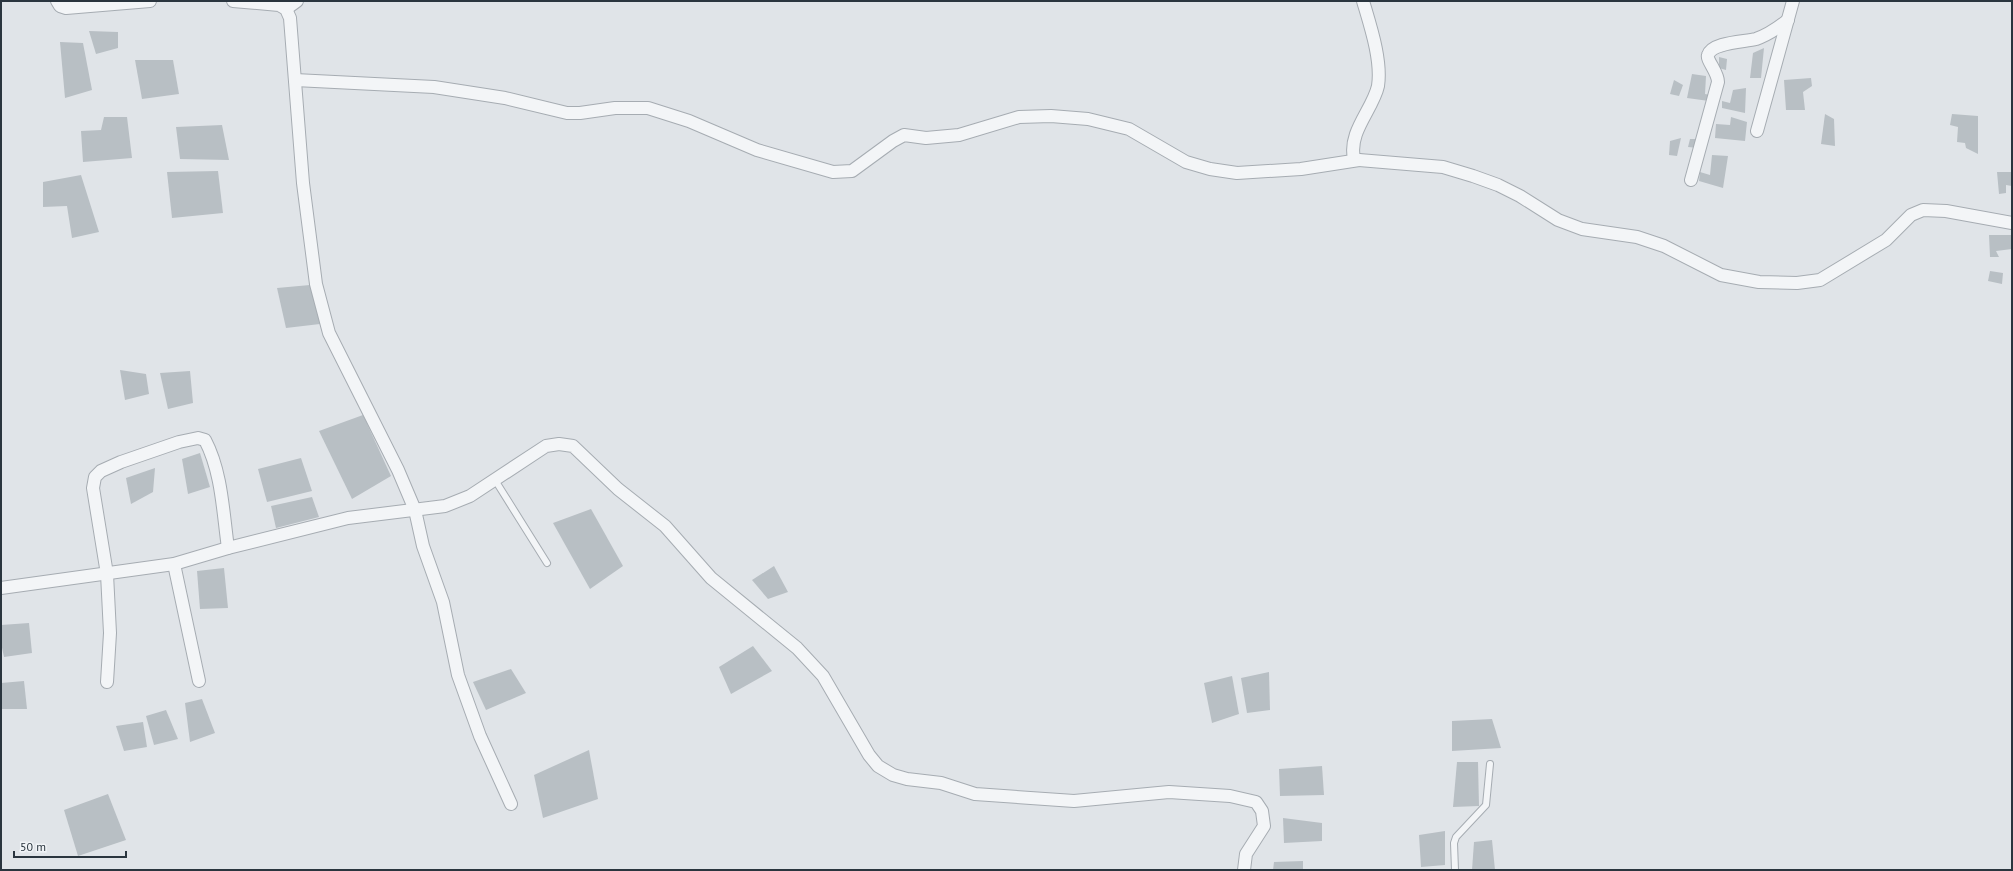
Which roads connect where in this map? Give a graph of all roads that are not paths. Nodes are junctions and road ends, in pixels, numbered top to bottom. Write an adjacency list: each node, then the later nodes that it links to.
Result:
1 (57, 1): 2 (street)
2 (150, 1)
3 (233, 1): 7 (street)
4 (297, 1): 7 (street)
5 (1363, 1): 11 (street)
6 (1793, 1): 8 (street)
7 (286, 9): 9 (street)
8 (1788, 20): 10 (street); 12 (street)
9 (295, 80): 11 (street); 15 (street)
10 (1757, 131)
11 (1359, 160): 13 (street)
12 (1691, 180)
13 (2012, 223)
14 (495, 480): 15 (street); 17 (lane); 25 (street)
15 (415, 510): 16 (street); 24 (street)
16 (228, 548): 18 (street); 19 (street)
17 (547, 563)
18 (174, 564): 19 (street); 21 (street)
19 (107, 574): 20 (street); 22 (street)
20 (1, 588)
21 (199, 681)
22 (107, 682)
23 (1490, 764): 26 (lane)
24 (511, 804)
25 (1244, 870)
26 (1456, 870)

